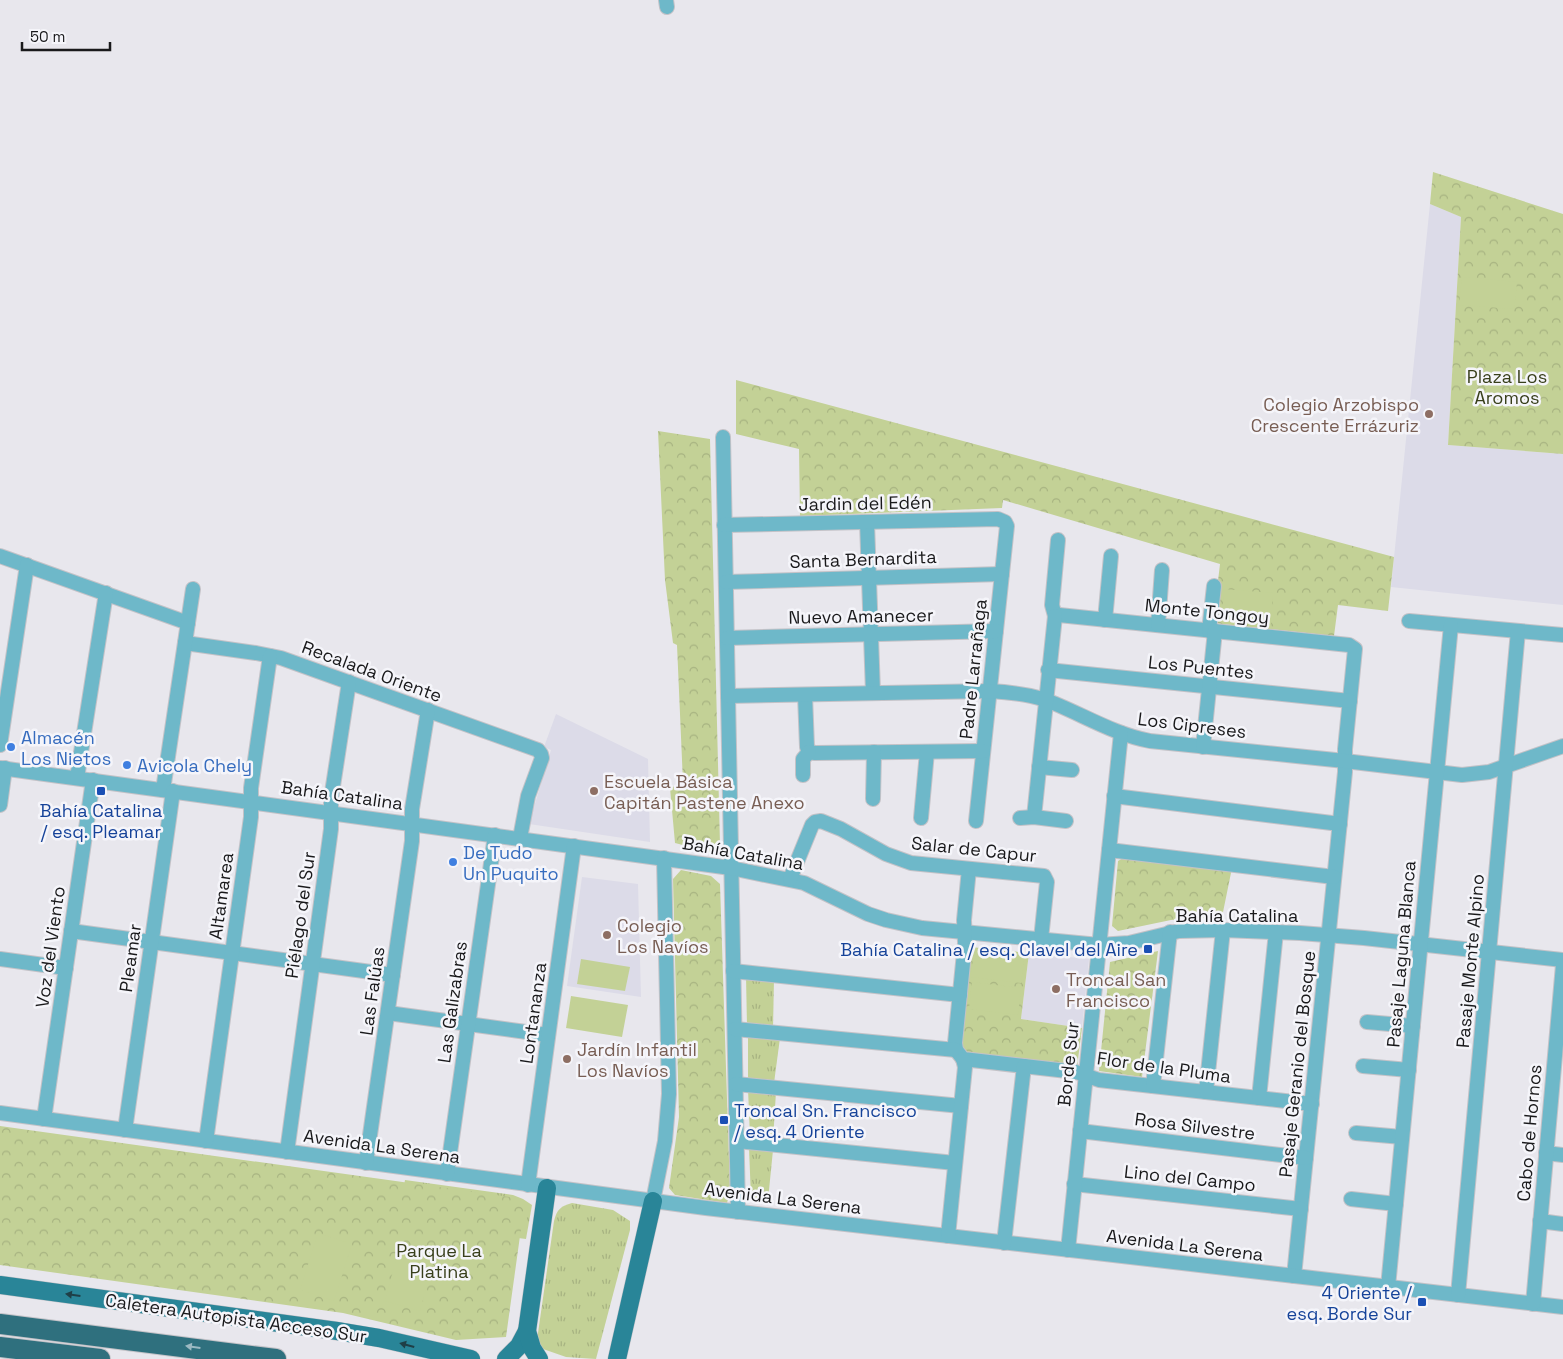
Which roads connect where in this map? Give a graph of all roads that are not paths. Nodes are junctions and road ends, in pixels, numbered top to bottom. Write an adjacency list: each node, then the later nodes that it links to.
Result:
1 (723, 437): 4 (street)
2 (867, 522): 3 (street, Jardin del Edén); 4 (street, Jardin del Edén); 11 (street)
3 (1005, 522): 10 (street, Padre Larrañaga)
4 (724, 525): 12 (street)
5 (1058, 540): 16 (street)
6 (0, 556): 8 (street)
7 (1110, 556): 17 (street)
8 (27, 565): 15 (street); 32 (street)
9 (1162, 570): 20 (street)
10 (1002, 574): 11 (street, Santa Bernardita); 22 (street, Padre Larrañaga)
11 (869, 578): 12 (street, Santa Bernardita); 25 (street)
12 (726, 582): 27 (street)
13 (1214, 586): 23 (street)
14 (193, 589): 19 (street, Pleamar)
15 (106, 593): 19 (street); 57 (street)
16 (1055, 616): 17 (street, Monte Tongoy); 31 (street)
17 (1105, 620): 20 (street, Monte Tongoy)
18 (1409, 621): 21 (street)
19 (188, 623): 28 (street, Pleamar)
20 (1158, 625): 23 (street, Monte Tongoy)
21 (1451, 625): 24 (street); 55 (street, Pasaje Laguna Blanca)
22 (996, 631): 25 (street, Nuevo Amanecer); 35 (street, Padre Larrañaga)
23 (1212, 631): 29 (street, Monte Tongoy); 34 (street)
24 (1518, 631): 26 (street); 51 (street, Pasaje Monte Alpino)
25 (871, 634): 27 (street, Nuevo Amanecer); 36 (street)
26 (1563, 635)
27 (727, 638): 38 (street)
28 (185, 643): 30 (street, Recalada Oriente); 59 (street, Pleamar)
29 (1354, 647): 40 (street, Pasaje Geranio del Bosque)
30 (270, 656): 33 (street, Recalada Oriente); 62 (street, Altamarea)
31 (1048, 670): 34 (street, Los Puentes); 39 (street)
32 (5, 678): 43 (street)
33 (349, 682): 41 (street, Recalada Oriente); 64 (street, Piélago del Sur)
34 (1209, 687): 40 (street, Los Puentes); 44 (street)
35 (990, 691): 36 (street, Los Cipreses); 39 (street, Los Cipreses); 46 (street, Padre Larrañaga)
36 (873, 694): 37 (street, Los Cipreses)
37 (805, 695): 38 (street, Los Cipreses); 47 (street)
38 (728, 696): 75 (street)
39 (1045, 700): 42 (street, Los Cipreses); 52 (street)
40 (1350, 701): 50 (street, Pasaje Geranio del Bosque)
41 (428, 710): 68 (street, Las Falúas); 71 (street, Recalada Oriente)
42 (1121, 733): 44 (street, Los Cipreses); 60 (street, Borde Sur)
43 (0, 745)
44 (1204, 746): 50 (street, Los Cipreses)
45 (1563, 746): 51 (street, Los Cipreses)
46 (983, 751): 49 (street); 66 (street, Padre Larrañaga)
47 (809, 752): 48 (street); 56 (street)
48 (874, 752): 49 (street); 61 (street)
49 (927, 752): 65 (street)
50 (1345, 761): 55 (street, Los Cipreses); 69 (street, Pasaje Geranio del Bosque)
51 (1506, 766): 55 (street, Los Cipreses); 89 (street, Pasaje Monte Alpino)
52 (1039, 767): 54 (street); 67 (street)
53 (3, 768): 57 (street, Bahía Catalina); 63 (street)
54 (1072, 770)
55 (1437, 773): 87 (street, Pasaje Laguna Blanca)
56 (803, 775)
57 (77, 778): 58 (street, Bahía Catalina)
58 (93, 780): 59 (street, Bahía Catalina); 80 (street, Voz del Viento)
59 (168, 791): 62 (street, Bahía Catalina); 86 (street, Pleamar)
60 (1114, 796): 69 (street); 73 (street, Borde Sur)
61 (873, 799)
62 (251, 802): 64 (street, Bahía Catalina); 90 (street, Altamarea)
63 (0, 805)
64 (331, 813): 68 (street, Bahía Catalina); 93 (street, Piélago del Sur)
65 (921, 818)
66 (976, 821)
67 (1066, 821)
68 (412, 824): 70 (street, Bahía Catalina); 97 (street, Las Falúas)
69 (1340, 824): 77 (street, Pasaje Geranio del Bosque)
70 (495, 835): 71 (street, Bahía Catalina); 101 (street, Las Galizabras)
71 (520, 838): 72 (street, Bahía Catalina)
72 (574, 846): 74 (street, Bahía Catalina); 104 (street, Lontananza)
73 (1109, 850): 77 (street); 88 (street, Borde Sur)
74 (664, 858): 75 (street, Bahía Catalina); 136 (street)
75 (731, 868): 78 (street, Bahía Catalina); 96 (street)
76 (969, 869): 78 (street, Salar de Capur); 81 (street); 85 (street, Salar de Capur)
77 (1334, 877): 84 (street, Pasaje Geranio del Bosque)
78 (790, 879): 81 (street, Bahía Catalina)
79 (1223, 930): 82 (street, Bahía Catalina); 83 (street, Bahía Catalina); 113 (street)
80 (71, 931): 86 (street); 95 (street, Voz del Viento)
81 (964, 932): 85 (street, Bahía Catalina); 98 (street)
82 (1170, 932): 88 (street, Bahía Catalina); 112 (street)
83 (1276, 932): 84 (street, Bahía Catalina); 114 (street)
84 (1329, 935): 87 (street, Bahía Catalina); 115 (street, Pasaje Geranio del Bosque)
85 (1042, 939): 88 (street, Bahía Catalina)
86 (152, 942): 90 (street); 119 (street, Pleamar)
87 (1421, 944): 89 (street, Bahía Catalina); 102 (street, Pasaje Laguna Blanca)
88 (1099, 945): 109 (street, Borde Sur)
89 (1489, 952): 92 (street, Bahía Catalina); 148 (street, Pasaje Monte Alpino)
90 (232, 953): 93 (street); 123 (street, Altamarea)
91 (0, 959): 95 (street)
92 (1563, 960)
93 (313, 964): 97 (street); 125 (street, Piélago del Sur)
94 (1563, 965): 111 (street, Cabo de Hornos)
95 (66, 968): 118 (street, Voz del Viento)
96 (734, 971): 98 (street); 103 (street)
97 (393, 975): 99 (street, Las Falúas)
98 (960, 995): 105 (street)
99 (388, 1013): 101 (street); 129 (street, Las Falúas)
100 (1366, 1022): 102 (street)
101 (468, 1024): 104 (street); 131 (street, Las Galizabras)
102 (1413, 1026): 108 (street, Pasaje Laguna Blanca)
103 (735, 1029): 105 (street, Flor de la Pluma); 110 (street)
104 (548, 1035): 133 (street, Lontananza)
105 (960, 1055): 106 (street, Flor de la Pluma); 116 (street)
106 (1024, 1066): 109 (street, Flor de la Pluma); 143 (street)
107 (1363, 1066): 108 (street)
108 (1409, 1070): 122 (street, Pasaje Laguna Blanca)
109 (1086, 1075): 112 (street, Flor de la Pluma); 120 (street, Borde Sur)
110 (736, 1084): 116 (street); 124 (street)
111 (1558, 1084): 126 (street, Cabo de Hornos)
112 (1153, 1086): 113 (street, Flor de la Pluma)
113 (1206, 1092): 114 (street, Flor de la Pluma)
114 (1259, 1098): 115 (street, Flor de la Pluma)
115 (1312, 1104): 128 (street, Pasaje Geranio del Bosque)
116 (961, 1106): 130 (street)
117 (0, 1113): 118 (street, Avenida La Serena)
118 (44, 1119): 119 (street, Avenida La Serena)
119 (125, 1130): 123 (street, Avenida La Serena)
120 (1080, 1132): 128 (street, Rosa Silvestre); 132 (street, Borde Sur)
121 (1356, 1133): 122 (street)
122 (1402, 1137): 137 (street, Pasaje Laguna Blanca)
123 (206, 1141): 125 (street, Avenida La Serena)
124 (737, 1141): 130 (street); 139 (street)
125 (287, 1152): 129 (street, Avenida La Serena)
126 (1546, 1153): 127 (street); 140 (street, Cabo de Hornos)
127 (1563, 1154)
128 (1306, 1158): 138 (street, Pasaje Geranio del Bosque)
129 (366, 1163): 131 (street, Avenida La Serena)
130 (955, 1163): 142 (street)
131 (447, 1174): 133 (street, Avenida La Serena)
132 (1074, 1184): 138 (street, Lino del Campo); 144 (street, Borde Sur)
133 (528, 1185): 134 (street, Avenida La Serena)
134 (547, 1188): 136 (street, Avenida La Serena); 152 (main road)
135 (1351, 1199): 137 (street)
136 (653, 1201): 139 (street, Avenida La Serena); 159 (main road)
137 (1396, 1204): 147 (street, Pasaje Laguna Blanca)
138 (1301, 1209): 145 (street, Pasaje Geranio del Bosque)
139 (738, 1212): 142 (street, Avenida La Serena)
140 (1540, 1221): 141 (street); 149 (street, Cabo de Hornos)
141 (1563, 1224)
142 (948, 1236): 143 (street, Avenida La Serena)
143 (1004, 1242): 144 (street, Avenida La Serena)
144 (1068, 1250): 145 (street, Avenida La Serena)
145 (1294, 1276): 147 (street, Avenida La Serena)
146 (0, 1286): 156 (main road, Caletera Autopista Acceso Sur, one-way to 146)
147 (1388, 1287): 148 (street, Avenida La Serena)
148 (1458, 1295): 149 (street, Avenida La Serena)
149 (1533, 1304): 150 (street, Avenida La Serena)
150 (1563, 1307)
151 (2, 1324): 155 (highway, one-way to 151)
152 (528, 1331): 157 (main road); 158 (main road)
153 (0, 1347): 154 (highway)
154 (100, 1359)
155 (276, 1359)
156 (471, 1359)
157 (506, 1359)
158 (539, 1359)
159 (617, 1359)

